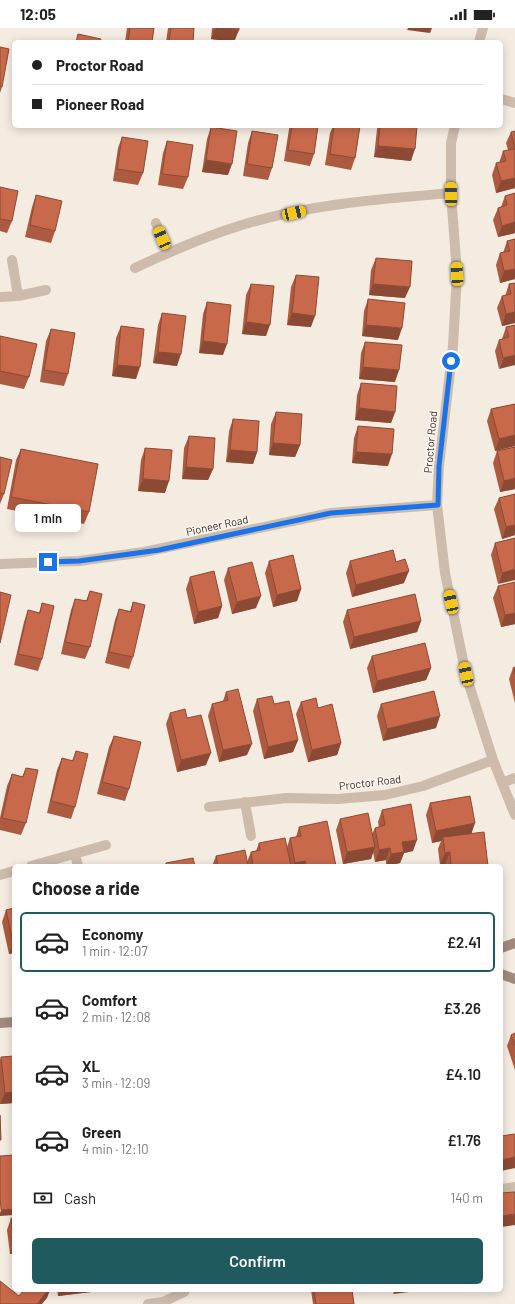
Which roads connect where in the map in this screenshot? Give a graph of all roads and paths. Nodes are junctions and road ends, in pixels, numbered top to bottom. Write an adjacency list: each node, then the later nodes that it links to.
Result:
1 (482, 28): 2 (street)
2 (479, 40)
3 (503, 100): 4 (street)
4 (515, 103)
5 (455, 128): 6 (street, Proctor Road)
6 (451, 194): 8 (street); 14 (street, Proctor Road)
7 (156, 223): 8 (street)
8 (168, 252): 10 (street)
9 (12, 260): 12 (street)
10 (135, 268)
11 (46, 290): 12 (street)
12 (18, 296): 13 (street)
13 (0, 297)
14 (438, 505): 15 (street, Pioneer Road); 16 (street, Proctor Road)
15 (0, 564)
16 (493, 760): 18 (street, Proctor Road); 19 (street, Proctor Road)
17 (515, 778): 18 (street)
18 (502, 783): 21 (street, Proctor Road)
19 (244, 802): 20 (street, Proctor Road); 22 (street)
20 (209, 807)
21 (515, 815)
22 (252, 836)
23 (106, 846): 24 (street)
24 (75, 854): 25 (street); 26 (street)
25 (39, 864)
26 (78, 864)
27 (12, 871): 28 (street)
28 (0, 874)
29 (515, 943): 30 (street)
30 (503, 947)
31 (503, 975): 32 (street)
32 (515, 979)
33 (12, 1022): 34 (street)
34 (0, 1023)
35 (515, 1187): 36 (street)
36 (503, 1189)
37 (184, 1292): 38 (street)
38 (148, 1304)

